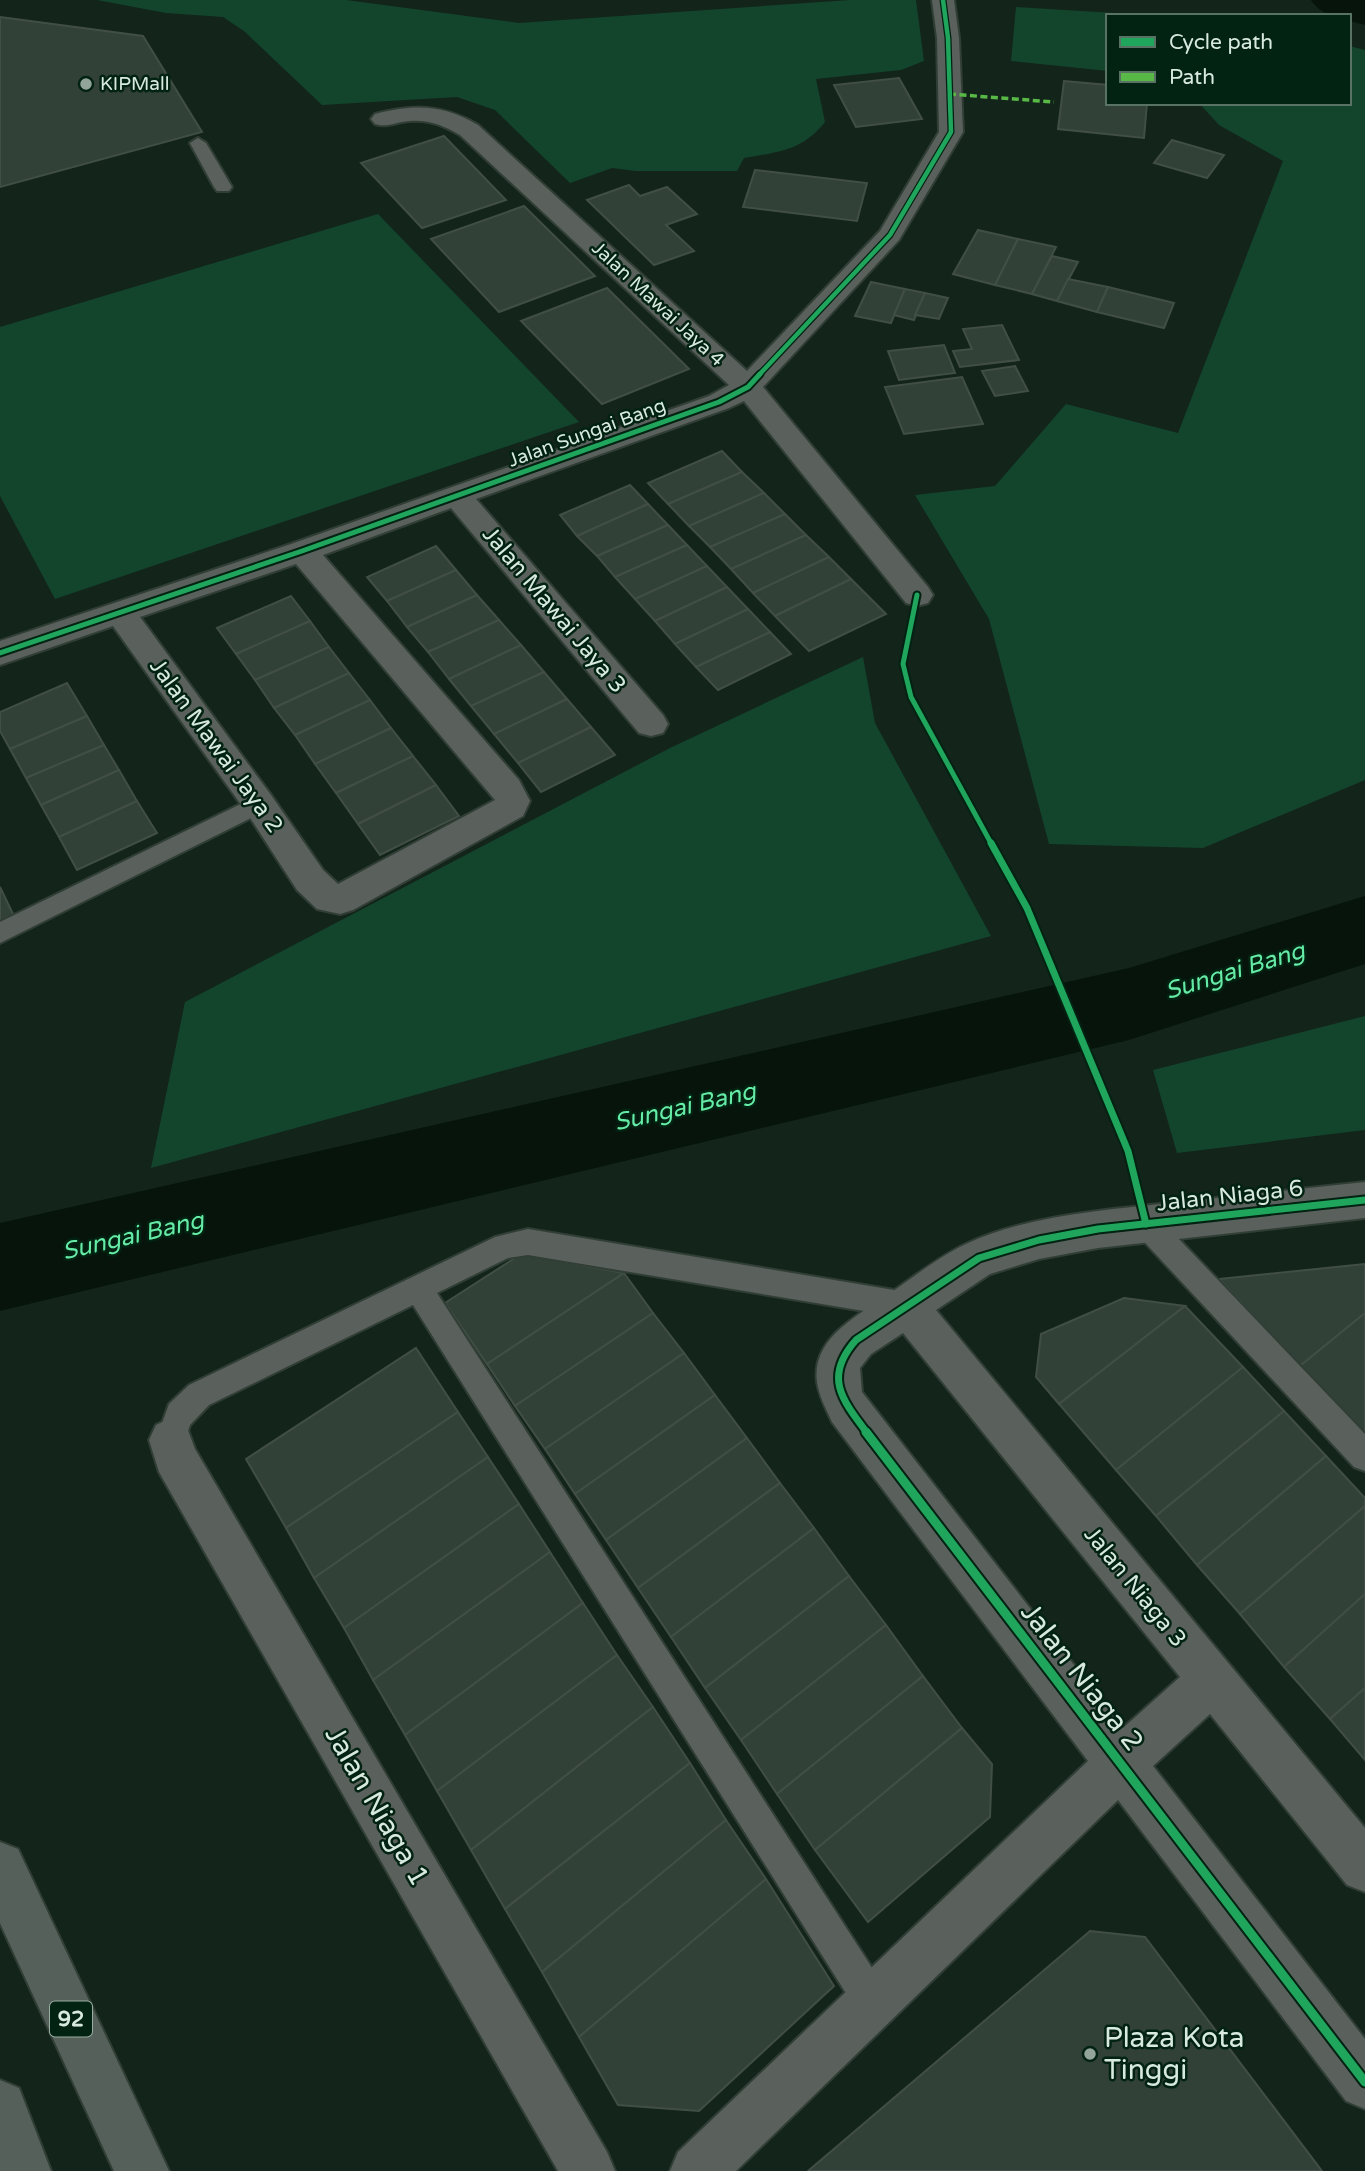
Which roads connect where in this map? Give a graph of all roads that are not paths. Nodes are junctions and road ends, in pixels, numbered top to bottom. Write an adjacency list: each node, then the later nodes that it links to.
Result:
1 (943, 0): 5 (street, Jalan Sungai Bang)
2 (383, 119): 5 (street, Jalan Mawai Jaya 4)
3 (198, 143): 4 (lane)
4 (223, 187)
5 (748, 387): 6 (street, Jalan Sungai Bang); 8 (street, Jalan Mawai Jaya 4)
6 (457, 496): 7 (street, Jalan Sungai Bang); 11 (street, Jalan Mawai Jaya 3)
7 (302, 551): 9 (street, Jalan Sungai Bang); 12 (street, Jalan Mawai Jaya 2)
8 (917, 595)
9 (121, 614): 10 (street, Jalan Sungai Bang); 12 (street, Jalan Mawai Jaya 2)
10 (0, 653)
11 (652, 724)
12 (259, 804): 13 (lane)
13 (0, 933)
14 (1365, 1200): 15 (street, Jalan Niaga 6)
15 (1146, 1224): 17 (street, Jalan Niaga 6); 19 (lane)
16 (417, 1287): 17 (lane); 18 (lane); 24 (lane)
17 (906, 1306): 20 (street, Jalan Niaga 3); 21 (street, Jalan Niaga 2)
18 (171, 1440): 29 (street, Jalan Niaga 1)
19 (1365, 1456)
20 (1212, 1680): 21 (street); 23 (street, Jalan Niaga 3)
21 (1122, 1762): 24 (street); 25 (street, Jalan Niaga 2)
22 (0, 1867): 28 (main road, 92)
23 (1365, 1867)
24 (872, 2001): 30 (street)
25 (1365, 2082)
26 (0, 2107): 27 (main road)
27 (24, 2171)
28 (142, 2171)
29 (588, 2171)
30 (697, 2171)

